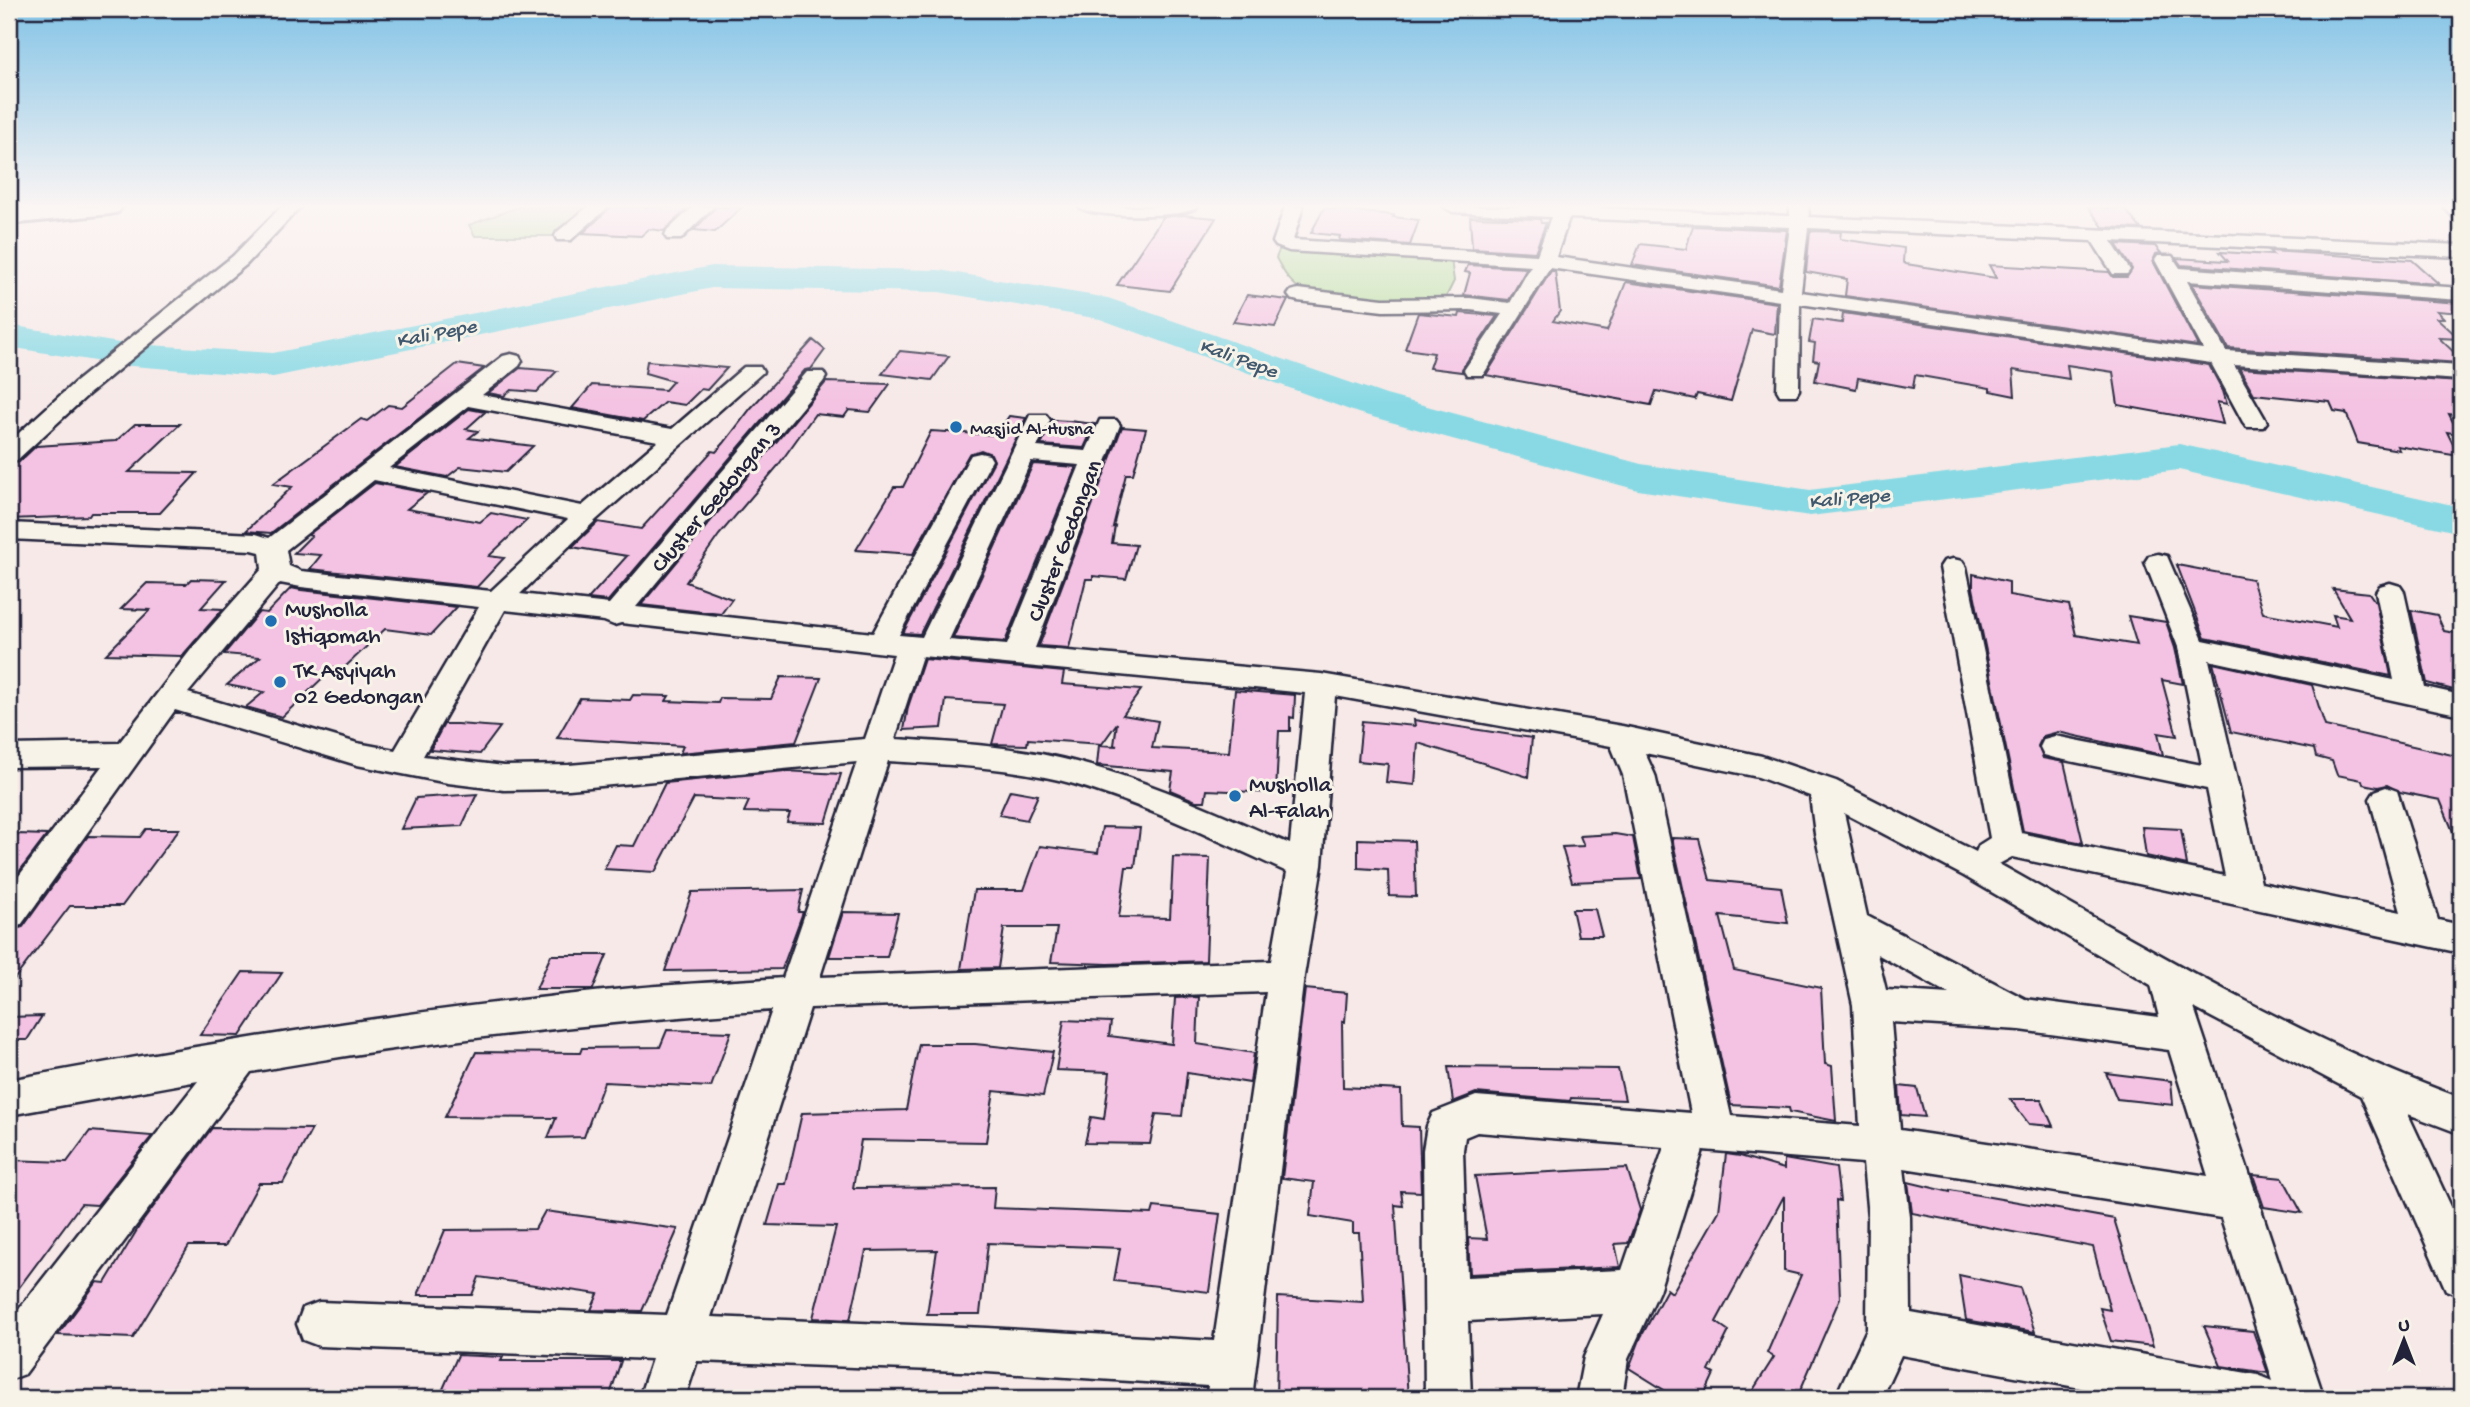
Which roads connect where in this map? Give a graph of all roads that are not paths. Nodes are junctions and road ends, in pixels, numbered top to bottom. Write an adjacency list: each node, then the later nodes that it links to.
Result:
1 (224, 273): 23 (street)
2 (1536, 273): 9 (street)
3 (1625, 273): 8 (street)
4 (1793, 273): 8 (street)
5 (2174, 274): 6 (street); 10 (street)
6 (2461, 294)
7 (1298, 295): 9 (street)
8 (1790, 296): 10 (street); 16 (street)
9 (1515, 310): 12 (street)
10 (2217, 357): 14 (street); 19 (street)
11 (511, 361): 17 (street)
12 (1475, 370)
13 (752, 372): 21 (street)
14 (2461, 373)
15 (815, 377): 34 (street, Cluster Gedongan 3)
16 (1788, 390)
17 (462, 398): 21 (street); 26 (street)
18 (1038, 420): 22 (street)
19 (2255, 422)
20 (1108, 425): 24 (street, Cluster Gedongan)
21 (677, 438): 27 (street)
22 (1023, 453): 24 (street); 35 (street)
23 (9, 455)
24 (1095, 459): 37 (street, Cluster Gedongan)
25 (980, 460): 35 (street)
26 (368, 471): 27 (street); 29 (street)
27 (587, 515): 33 (street)
28 (9, 531): 29 (street)
29 (274, 559): 33 (street); 40 (street)
30 (2158, 562): 36 (street)
31 (1953, 567): 51 (street)
32 (2390, 592): 39 (street)
33 (496, 602): 34 (street); 47 (street)
34 (614, 616): 35 (street)
35 (908, 646): 37 (street); 44 (street)
36 (2192, 647): 39 (street); 48 (street)
37 (1017, 656): 38 (street)
38 (1321, 684): 42 (street); 52 (street)
39 (2412, 695): 41 (street)
40 (168, 698): 45 (street); 47 (street)
41 (2461, 705)
42 (1622, 737): 49 (street); 69 (street)
43 (2055, 747): 48 (street)
44 (874, 749): 47 (street); 52 (street); 61 (street)
45 (128, 754): 46 (street); 55 (street)
46 (9, 755)
47 (403, 764)
48 (2219, 780): 54 (street)
49 (1825, 789): 53 (street); 56 (street)
50 (2386, 799): 57 (street)
51 (2007, 843): 53 (street); 54 (street)
52 (1305, 865): 59 (street)
53 (1976, 867): 60 (street)
54 (2246, 894): 57 (street)
55 (9, 915)
56 (1852, 924): 62 (street); 63 (street)
57 (2424, 932): 58 (street)
58 (2461, 939)
59 (1286, 976): 61 (street); 79 (street)
60 (2167, 976): 64 (street); 66 (street)
61 (797, 993): 65 (street); 77 (street)
62 (1871, 1005): 63 (street); 70 (street)
63 (2020, 1014): 64 (street)
64 (2183, 1037): 71 (street)
65 (240, 1056): 67 (street); 78 (street)
66 (2375, 1084): 68 (street); 72 (street)
67 (9, 1097)
68 (2461, 1116)
69 (1702, 1132): 70 (street); 73 (street); 74 (street)
70 (1881, 1146): 71 (street); 76 (street)
71 (2236, 1200): 85 (street)
72 (2461, 1275)
73 (1637, 1291): 74 (street); 82 (street)
74 (1445, 1300): 81 (street)
75 (318, 1324): 77 (street)
76 (1889, 1331): 83 (street); 84 (street)
77 (681, 1340): 79 (street); 80 (street)
78 (9, 1359)
79 (1231, 1382)
80 (662, 1398)
81 (1448, 1398)
82 (1603, 1398)
83 (1858, 1398)
84 (2259, 1398)
85 (2301, 1398)

